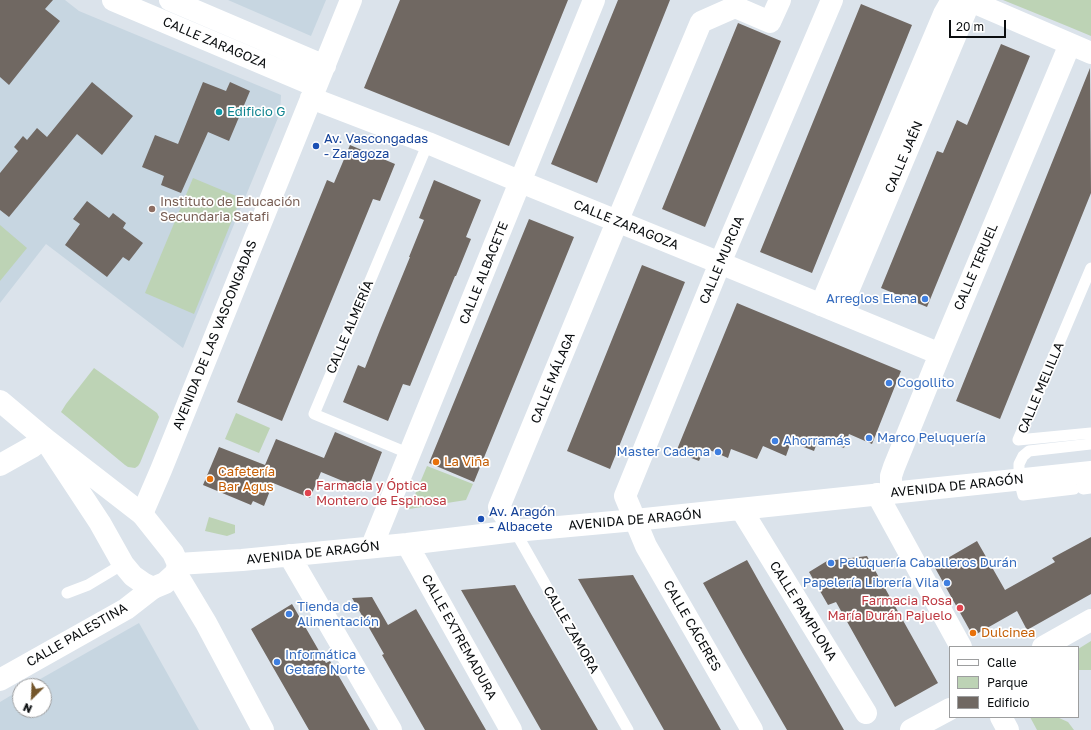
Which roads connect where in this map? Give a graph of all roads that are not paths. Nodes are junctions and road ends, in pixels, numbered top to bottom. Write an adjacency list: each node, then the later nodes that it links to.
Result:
1 (113, 0): 11 (street, CALLE ZARAGOZA)
2 (170, 0): 10 (street, CALLE ZARAGOZA)
3 (351, 0): 10 (street, AVENIDA DE LAS VASCONGADAS)
4 (594, 0): 13 (street, CALLE ALBACETE)
5 (780, 0): 14 (street)
6 (832, 0): 15 (street, CALLE MURCIA)
7 (963, 0): 8 (street); 17 (street, CALLE JAÉN); 18 (street, CALLE JAÉN)
8 (1070, 44): 9 (street); 19 (street, CALLE TERUEL)
9 (1091, 53)
10 (325, 66): 11 (street, AVENIDA DE LAS VASCONGADAS)
11 (314, 92): 12 (street, CALLE ZARAGOZA); 29 (street, AVENIDA DE LAS VASCONGADAS)
12 (428, 143): 13 (street, CALLE ZARAGOZA); 24 (lane, CALLE ALMERÍA)
13 (520, 182): 14 (street, CALLE ZARAGOZA); 24 (street, CALLE ALBACETE)
14 (617, 222): 15 (street, CALLE ZARAGOZA); 33 (street, CALLE MÁLAGA)
15 (720, 263): 17 (street, CALLE ZARAGOZA); 31 (street, CALLE MURCIA)
16 (1091, 268): 21 (lane, CALLE MELILLA)
17 (821, 305): 18 (street, CALLE ZARAGOZA)
18 (847, 316): 19 (street, CALLE ZARAGOZA)
19 (940, 354): 28 (street, CALLE TERUEL)
20 (0, 401): 22 (street)
21 (1091, 433)
22 (44, 438): 25 (street); 29 (street); 32 (street)
23 (1091, 444): 26 (lane)
24 (410, 454): 35 (street, CALLE ALBACETE)
25 (0, 465)
26 (1019, 480): 27 (street, AVENIDA DE ARAGÓN); 28 (street, AVENIDA DE ARAGÓN)
27 (1084, 480)
28 (885, 493): 30 (street, AVENIDA DE ARAGÓN); 42 (street)
29 (135, 508): 32 (street); 38 (street)
30 (741, 509): 31 (street, AVENIDA DE ARAGÓN); 46 (street, CALLE PAMPLONA)
31 (636, 520): 33 (street, AVENIDA DE ARAGÓN); 52 (street, CALLE CÁCERES)
32 (100, 523): 37 (street)
33 (515, 531): 34 (street, AVENIDA DE ARAGÓN); 51 (lane, CALLE ZAMORA)
34 (407, 544): 35 (street, AVENIDA DE ARAGÓN); 50 (street, CALLE EXTREMADURA)
35 (372, 546): 36 (street, AVENIDA DE ARAGÓN)
36 (289, 555): 38 (street, AVENIDA DE ARAGÓN); 49 (street)
37 (123, 564): 39 (street); 40 (lane)
38 (177, 569): 39 (street, CALLE PALESTINA); 48 (street)
39 (153, 588): 44 (street, CALLE PALESTINA)
40 (67, 593)
41 (1091, 620): 43 (street)
42 (962, 646)
43 (1045, 646)
44 (0, 680)
45 (949, 710): 53 (street)
46 (866, 713)
47 (1002, 718): 54 (street)
48 (263, 730)
49 (391, 730)
50 (511, 730)
51 (628, 730)
52 (752, 730)
53 (911, 730)
54 (1008, 730)

